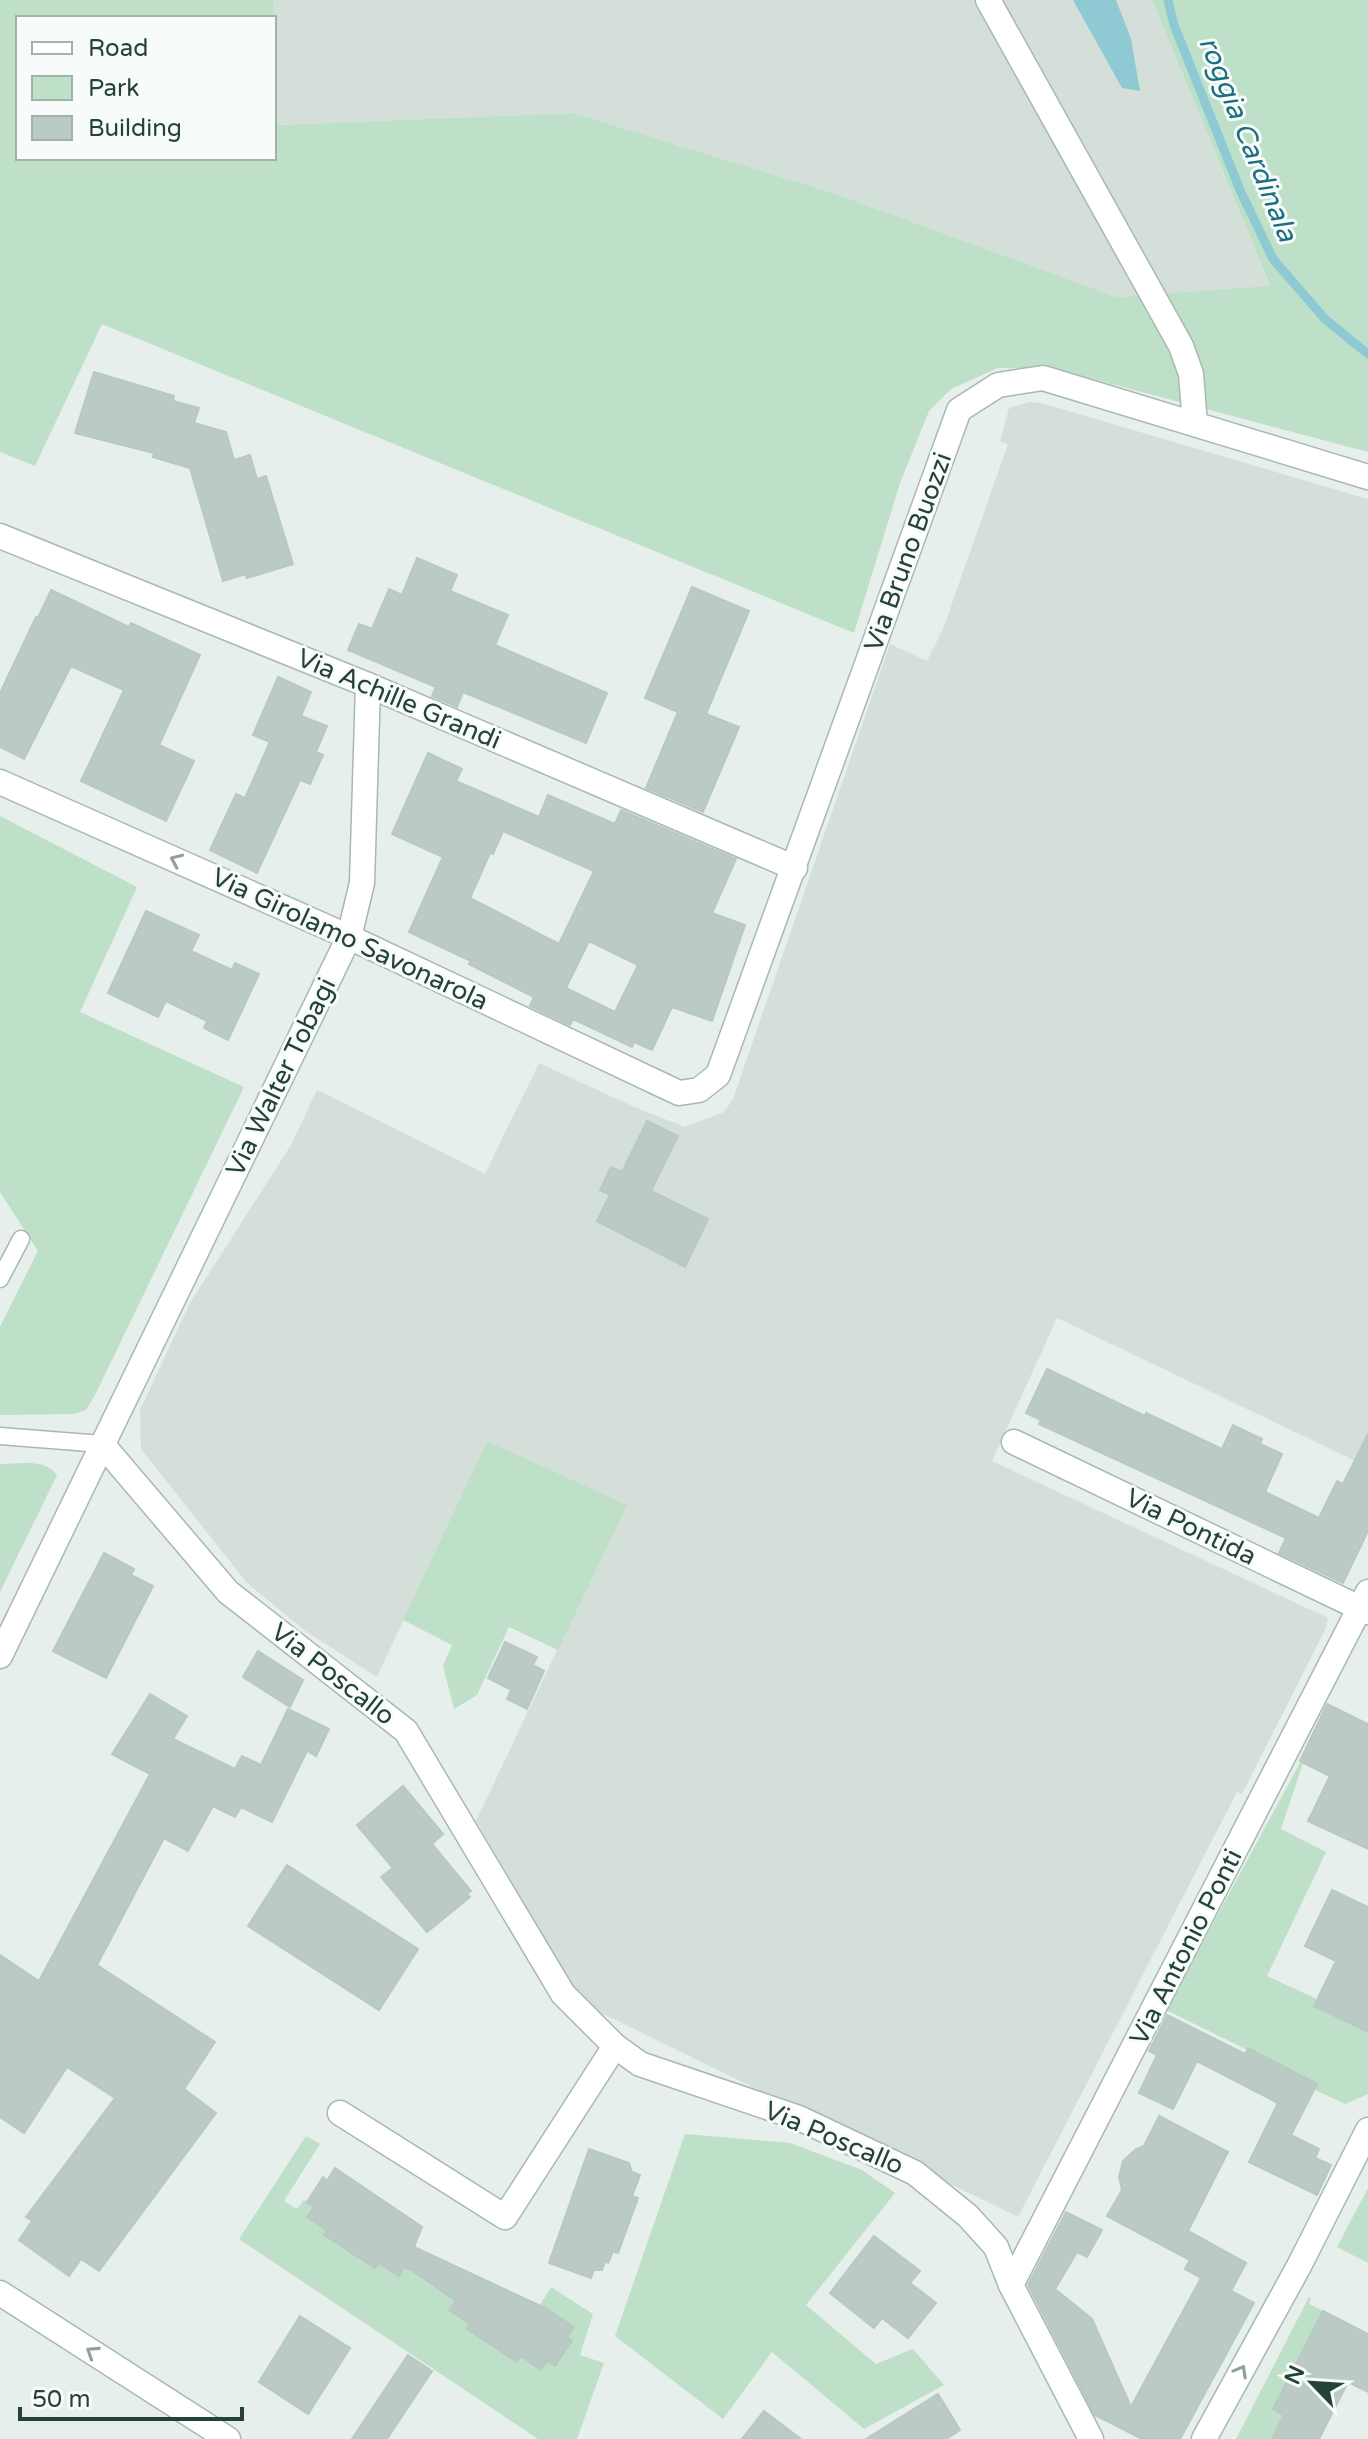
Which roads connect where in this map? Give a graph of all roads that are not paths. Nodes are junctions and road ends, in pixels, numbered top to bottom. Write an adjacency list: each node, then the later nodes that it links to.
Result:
1 (988, 0): 2 (street)
2 (1195, 424): 3 (street, Via Bruno Buozzi); 7 (street, Via Bruno Buozzi)
3 (1368, 477)
4 (0, 536): 5 (street, Via Achille Grandi)
5 (368, 685): 7 (street, Via Achille Grandi); 8 (street, Via Walter Tobagi)
6 (0, 782): 8 (street, Via Girolamo Savonarola, one-way to 6)
7 (795, 868): 9 (street, Via Bruno Buozzi)
8 (349, 937): 9 (street, Via Girolamo Savonarola); 14 (street, Via Walter Tobagi)
9 (699, 1090)
10 (21, 1239): 11 (lane)
11 (0, 1279)
12 (0, 1436): 14 (lane)
13 (1014, 1442): 15 (street, Via Pontida)
14 (102, 1444): 16 (street, Via Walter Tobagi); 17 (street, Via Poscallo)
15 (1365, 1604): 20 (street, Via Antonio Ponti)
16 (0, 1656)
17 (615, 2046): 18 (street); 20 (street, Via Poscallo)
18 (340, 2113)
19 (1367, 2134): 24 (street, one-way to 19)
20 (1011, 2285): 23 (street, Via Poscallo)
21 (0, 2293): 22 (street, one-way to 21)
22 (228, 2439)
23 (1091, 2439)
24 (1204, 2439)

